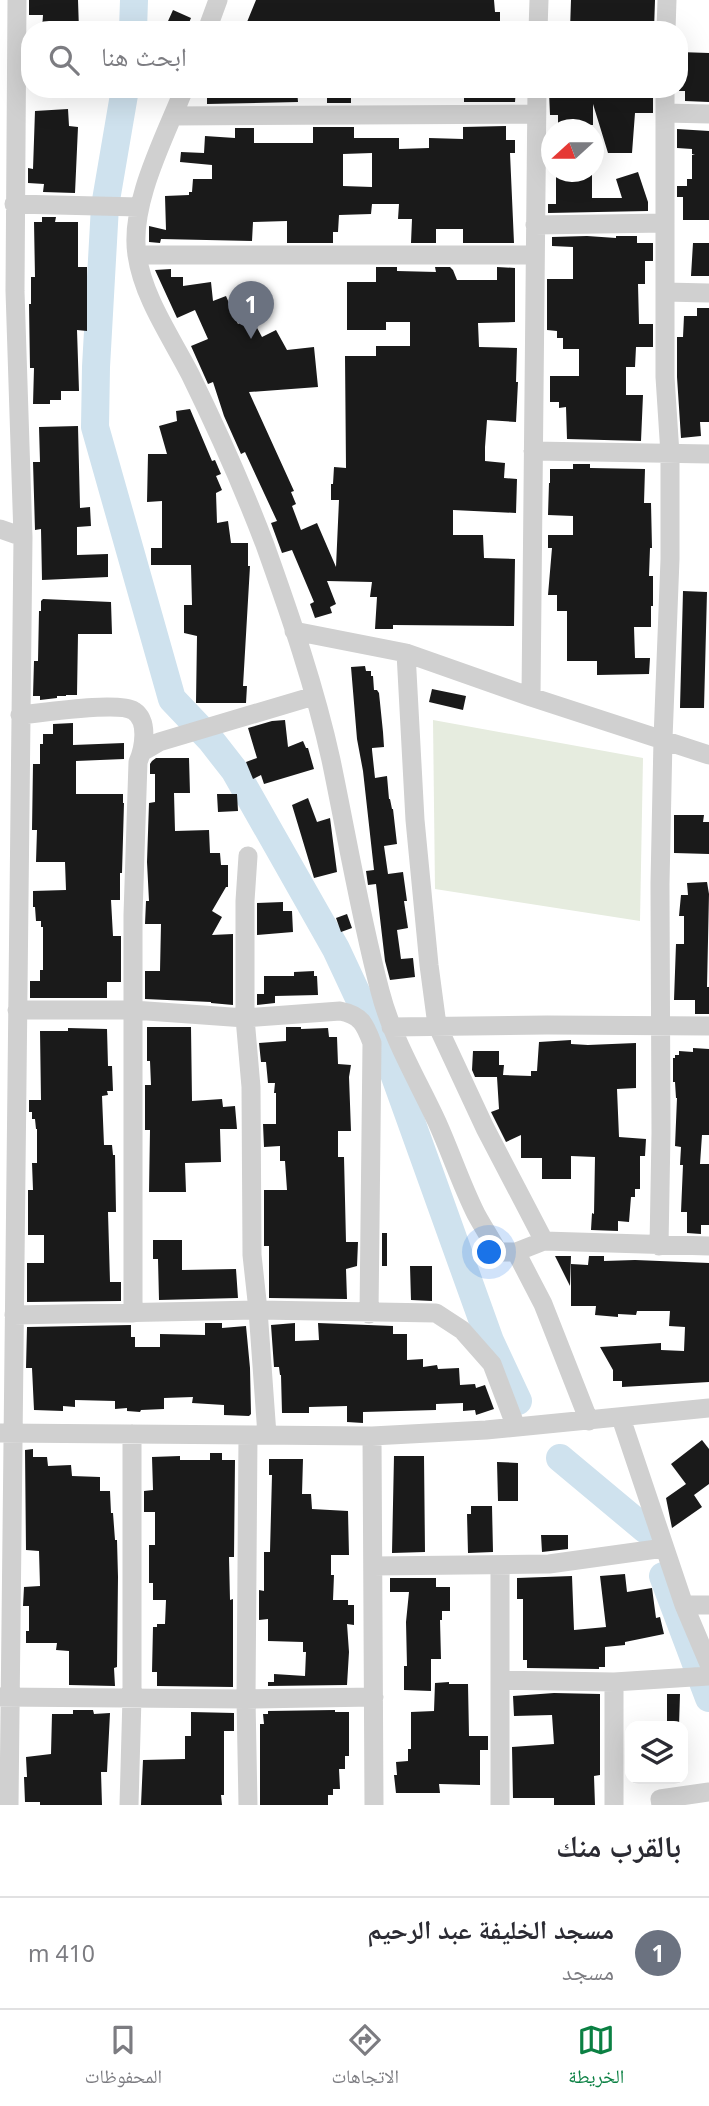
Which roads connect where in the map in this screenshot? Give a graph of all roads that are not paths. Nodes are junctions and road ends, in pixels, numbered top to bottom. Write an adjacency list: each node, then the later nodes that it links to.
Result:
1 (17, 0): 11 (street)
2 (218, 0): 5 (street)
3 (539, 0): 6 (street)
4 (667, 0): 7 (street)
5 (210, 21)
6 (538, 21)
7 (666, 21)
8 (180, 98): 15 (street)
9 (537, 98): 13 (street)
10 (665, 98): 12 (street)
11 (8, 108): 16 (street)
12 (665, 113): 14 (street); 18 (street)
13 (536, 114): 15 (street); 19 (street)
14 (709, 114)
15 (173, 116): 17 (street)
16 (14, 204): 17 (street); 22 (street)
17 (139, 207): 21 (street)
18 (665, 223): 19 (street); 23 (street)
19 (535, 225): 20 (street)
20 (534, 255): 21 (street); 25 (street)
21 (137, 256): 30 (street)
22 (7, 291): 29 (street)
23 (665, 292): 24 (street); 26 (street)
24 (709, 293)
25 (533, 451): 26 (street); 33 (street)
26 (670, 454): 27 (street); 35 (street)
27 (709, 454)
28 (0, 529): 29 (street)
29 (23, 537): 34 (street)
30 (294, 631): 31 (street); 32 (street)
31 (406, 653): 33 (street); 44 (street)
32 (314, 696): 36 (street); 47 (street)
33 (531, 697): 35 (street)
34 (20, 715): 36 (street); 38 (street)
35 (663, 739): 37 (street); 45 (street)
36 (142, 752): 42 (street)
37 (709, 755)
38 (10, 781): 40 (street)
39 (248, 856): 43 (street)
40 (9, 925): 41 (street)
41 (17, 1010): 42 (street); 48 (street)
42 (133, 1010): 43 (street); 55 (street)
43 (245, 1018): 54 (street); 56 (street)
44 (437, 1025): 45 (street); 47 (street); 49 (street)
45 (660, 1025): 46 (street); 50 (street)
46 (709, 1026)
47 (391, 1027): 52 (street)
48 (8, 1070): 53 (street)
49 (544, 1241): 50 (street); 52 (street)
50 (659, 1246): 51 (street)
51 (709, 1246)
52 (516, 1252): 60 (street)
53 (7, 1283): 57 (street)
54 (258, 1310): 55 (street); 56 (street); 64 (street)
55 (133, 1313): 57 (street)
56 (369, 1314): 61 (street)
57 (14, 1315): 62 (street)
58 (709, 1408): 59 (street)
59 (621, 1418): 60 (street); 66 (street)
60 (589, 1421): 61 (street)
61 (516, 1427): 65 (street)
62 (7, 1433): 63 (street); 67 (street)
63 (132, 1434): 64 (street); 77 (street)
64 (257, 1435): 65 (street); 79 (street)
65 (372, 1436): 69 (street)
66 (664, 1548): 68 (street); 70 (street)
67 (6, 1560): 76 (street)
68 (500, 1565): 69 (street); 74 (street)
69 (373, 1566): 78 (street)
70 (684, 1605): 71 (street); 72 (street)
71 (709, 1605)
72 (709, 1664)
73 (709, 1676): 75 (street)
74 (500, 1680): 75 (street); 85 (street)
75 (614, 1682): 86 (street)
76 (5, 1697): 77 (street); 81 (street)
77 (132, 1697): 79 (street); 82 (street)
78 (374, 1697): 79 (street); 84 (street)
79 (246, 1699): 83 (street)
80 (709, 1792): 87 (street)
81 (9, 1805)
82 (129, 1805)
83 (248, 1805)
84 (374, 1805)
85 (500, 1805)
86 (614, 1805)
87 (661, 1805)

